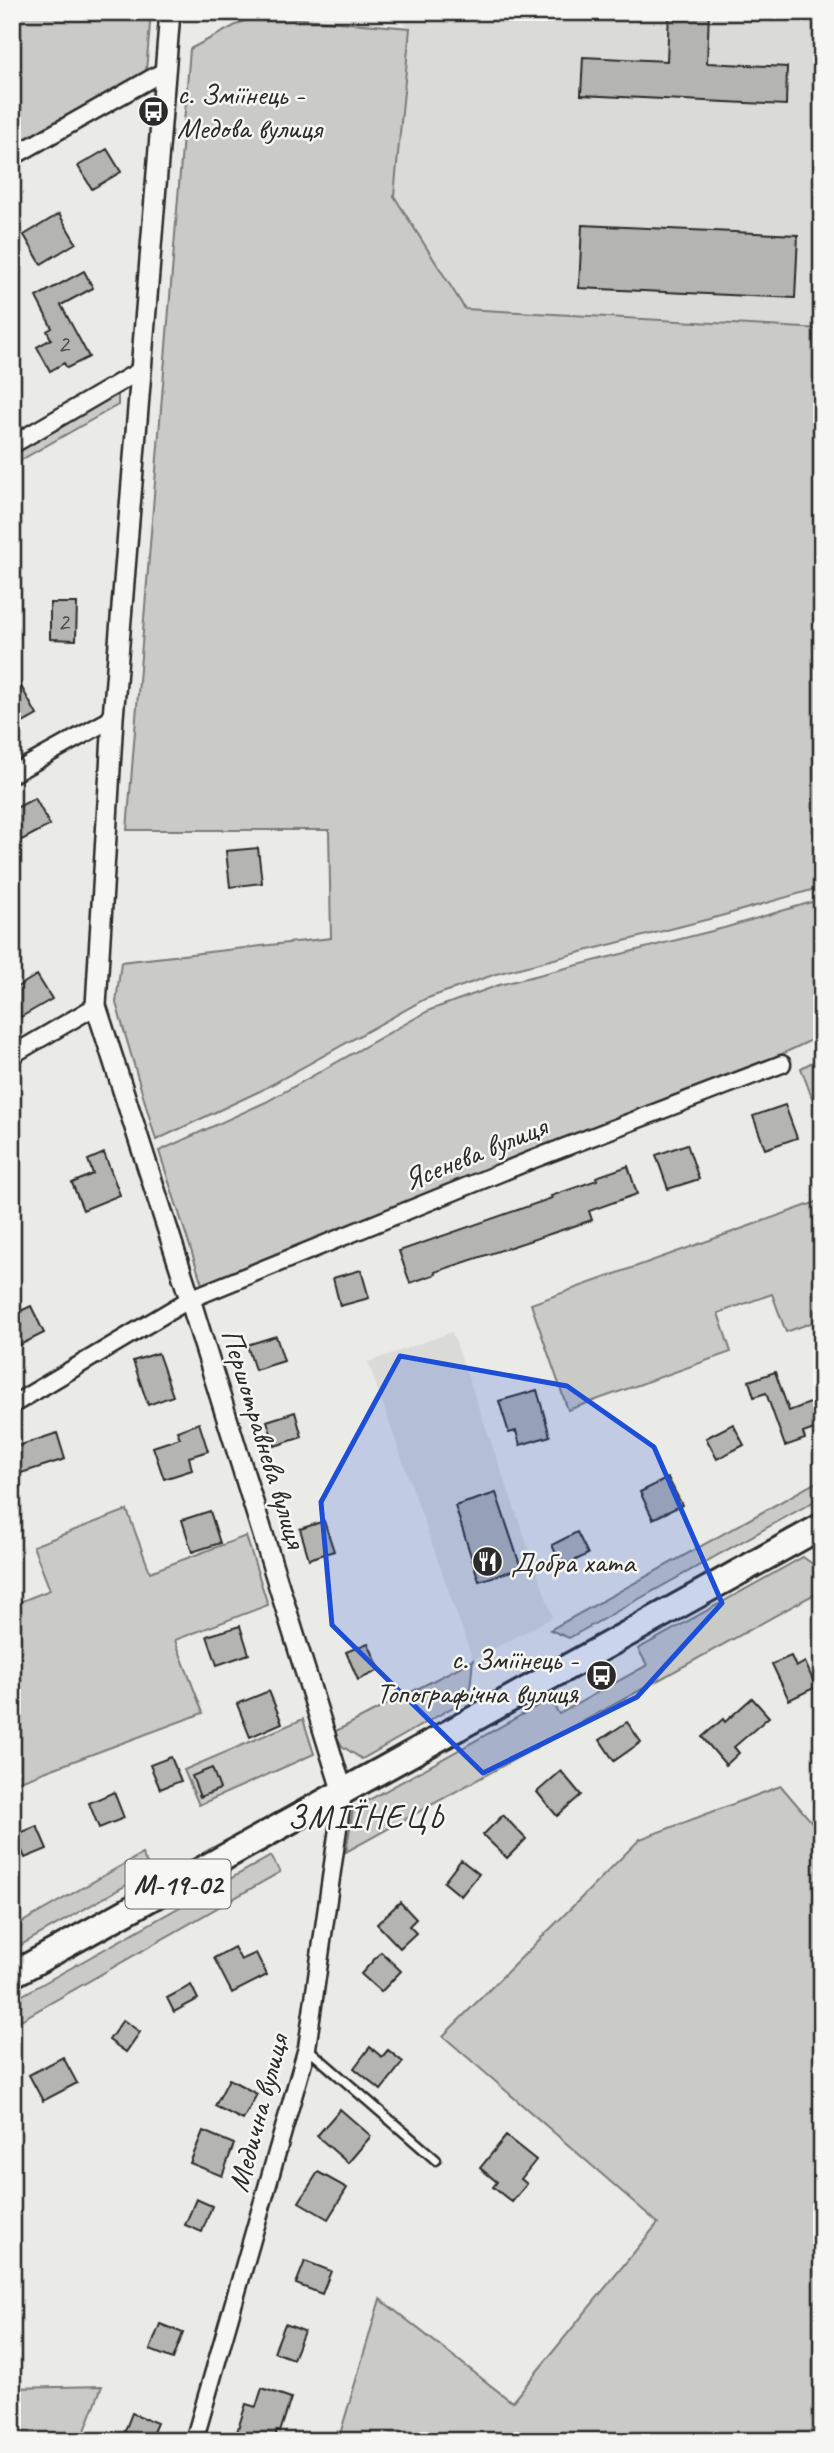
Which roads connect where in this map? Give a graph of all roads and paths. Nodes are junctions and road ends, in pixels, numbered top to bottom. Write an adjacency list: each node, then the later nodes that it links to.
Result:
1 (170, 12): 2 (street)
2 (166, 71): 3 (street); 4 (street)
3 (12, 157)
4 (141, 370): 5 (street); 6 (street)
5 (12, 445)
6 (113, 718): 7 (street); 8 (street)
7 (12, 774)
8 (96, 1006): 9 (street); 11 (street)
9 (12, 1055)
10 (782, 1063): 11 (street, Ясенева вулиця)
11 (190, 1299): 12 (street, Першотравнева вулиця); 14 (street, Першотравнева вулиця)
12 (12, 1405)
13 (818, 1535): 14 (main road, М-19-02)
14 (343, 1793): 15 (main road, М-19-02); 16 (street, Медична вулиця)
15 (12, 1975)
16 (307, 2048): 17 (lane); 18 (street, Медична вулиця)
17 (436, 2160)
18 (194, 2441)

